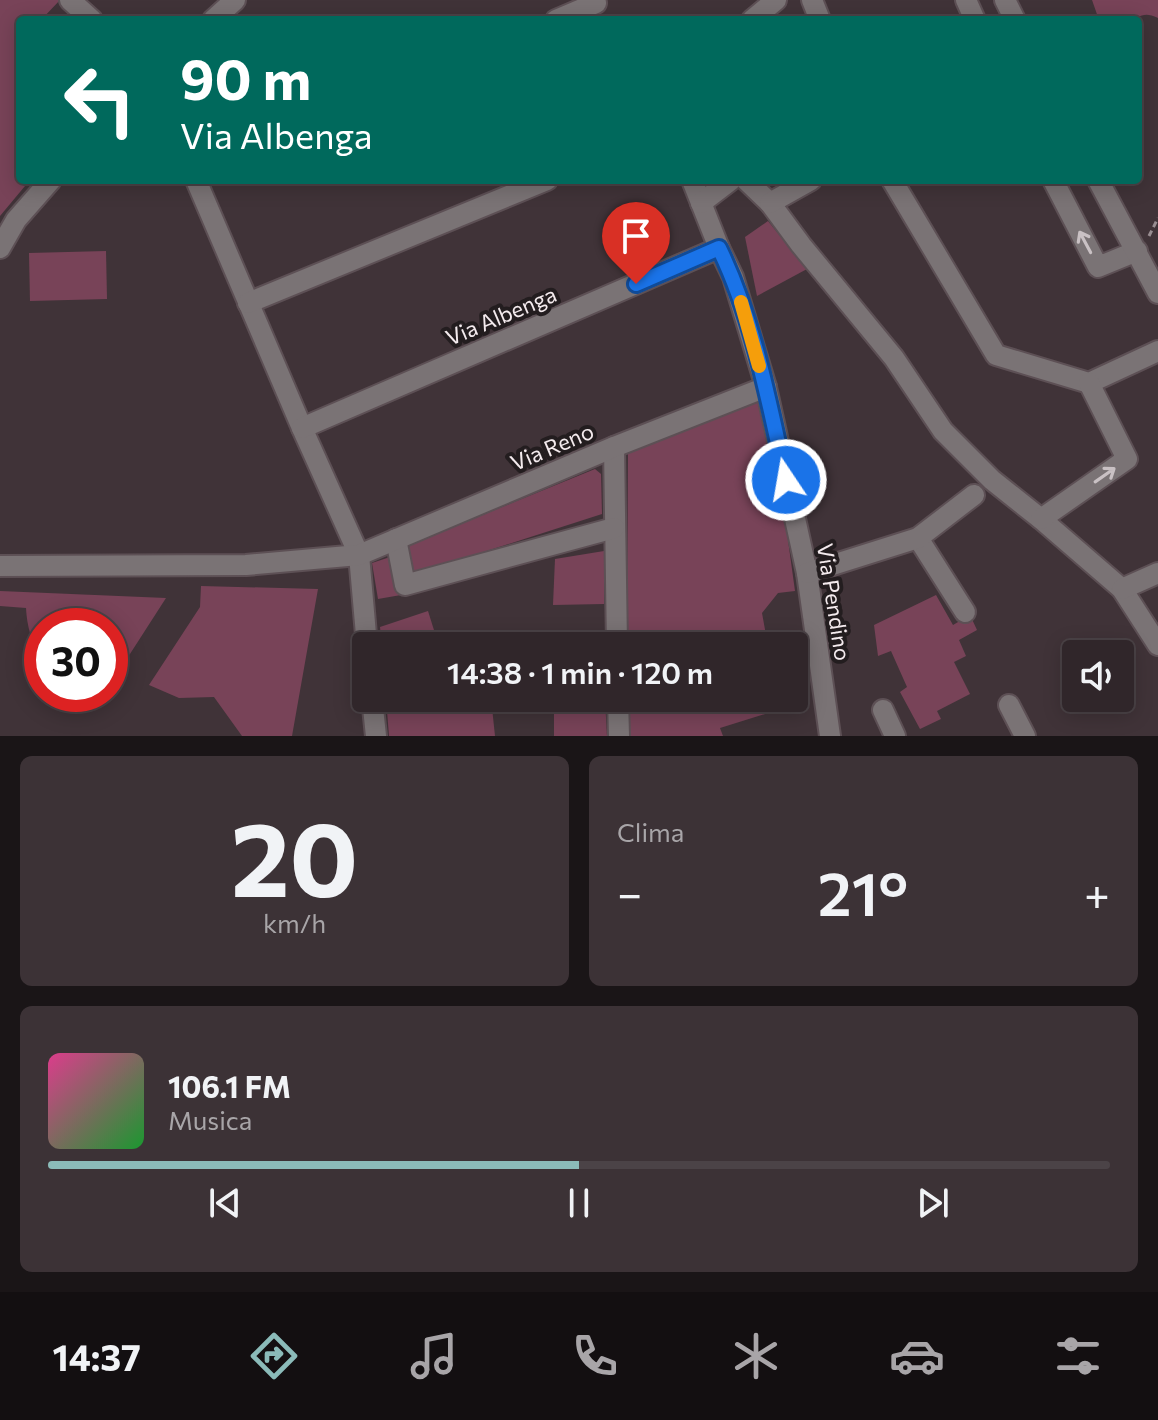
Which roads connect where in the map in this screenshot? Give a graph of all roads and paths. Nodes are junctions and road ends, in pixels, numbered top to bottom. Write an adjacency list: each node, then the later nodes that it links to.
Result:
1 (70, 0): 5 (street)
2 (235, 0): 6 (street)
3 (776, 0): 8 (street)
4 (599, 8): 7 (street)
5 (88, 16)
6 (217, 16)
7 (570, 16)
8 (757, 16)
9 (48, 184): 21 (street)
10 (198, 184): 25 (street)
11 (537, 184): 25 (street)
12 (694, 184): 19 (street, Via Pendino)
13 (726, 184): 19 (street)
14 (750, 184): 20 (street)
15 (804, 184): 20 (street)
16 (894, 184): 27 (street)
17 (1055, 184): 23 (street, one-way to 17)
18 (1100, 184): 23 (street)
19 (701, 203): 22 (street, Via Pendino)
20 (770, 203): 32 (street)
21 (0, 248)
22 (719, 248): 28 (street, Via Pendino); 29 (street, Via Albenga)
23 (1137, 251): 24 (street)
24 (1158, 293)
25 (248, 303): 29 (street)
26 (1158, 351): 27 (street)
27 (1089, 383): 32 (street, one-way to 27)
28 (766, 387): 30 (street, Via Reno); 38 (street, Via Pendino)
29 (302, 428): 36 (street)
30 (614, 447): 33 (street); 35 (street, Via Reno)
31 (974, 495): 34 (street)
32 (1041, 519): 40 (street)
33 (614, 528): 35 (street); 43 (street)
34 (918, 538): 38 (street); 41 (street)
35 (396, 539): 36 (street, Via Reno)
36 (359, 555): 37 (street, Via Reno); 42 (street)
37 (0, 566)
38 (807, 573): 51 (street, Via Pendino)
39 (1158, 573): 40 (street)
40 (1122, 589): 44 (street)
41 (965, 612)
42 (366, 632)
43 (617, 632)
44 (1158, 645)
45 (1009, 705): 53 (street)
46 (883, 710): 52 (street)
47 (373, 712): 49 (street)
48 (618, 712): 50 (street)
49 (376, 736)
50 (619, 736)
51 (830, 736)
52 (895, 736)
53 (1025, 736)

